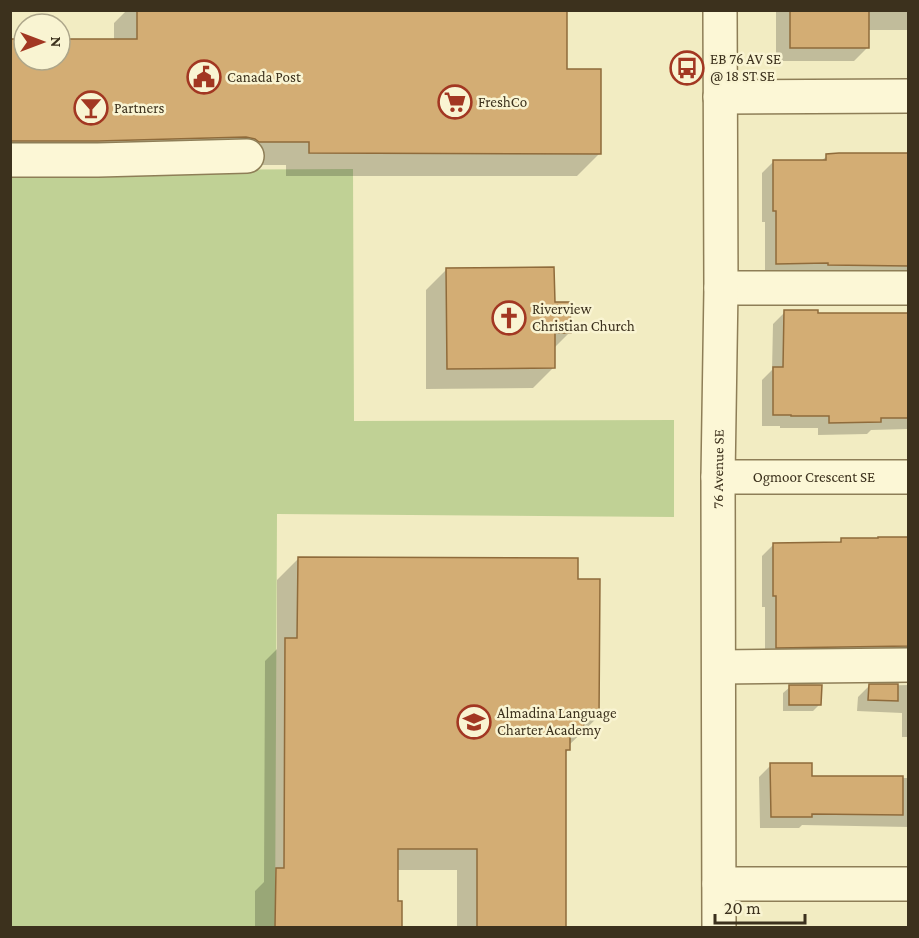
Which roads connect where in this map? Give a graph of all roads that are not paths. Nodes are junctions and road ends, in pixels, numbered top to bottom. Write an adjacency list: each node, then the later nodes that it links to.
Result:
1 (720, 10): 3 (street, 76 Avenue SE)
2 (909, 96): 3 (street)
3 (720, 97): 6 (street, 76 Avenue SE)
4 (247, 156): 5 (street)
5 (10, 160)
6 (721, 288): 7 (street); 8 (street, 76 Avenue SE)
7 (909, 288)
8 (718, 477): 9 (street, Ogmoor Crescent SE); 11 (street, 76 Avenue SE)
9 (909, 477)
10 (909, 665): 11 (street)
11 (719, 667): 12 (street, 76 Avenue SE)
12 (719, 884): 13 (street); 14 (street, 76 Avenue SE)
13 (909, 884)
14 (719, 927)

